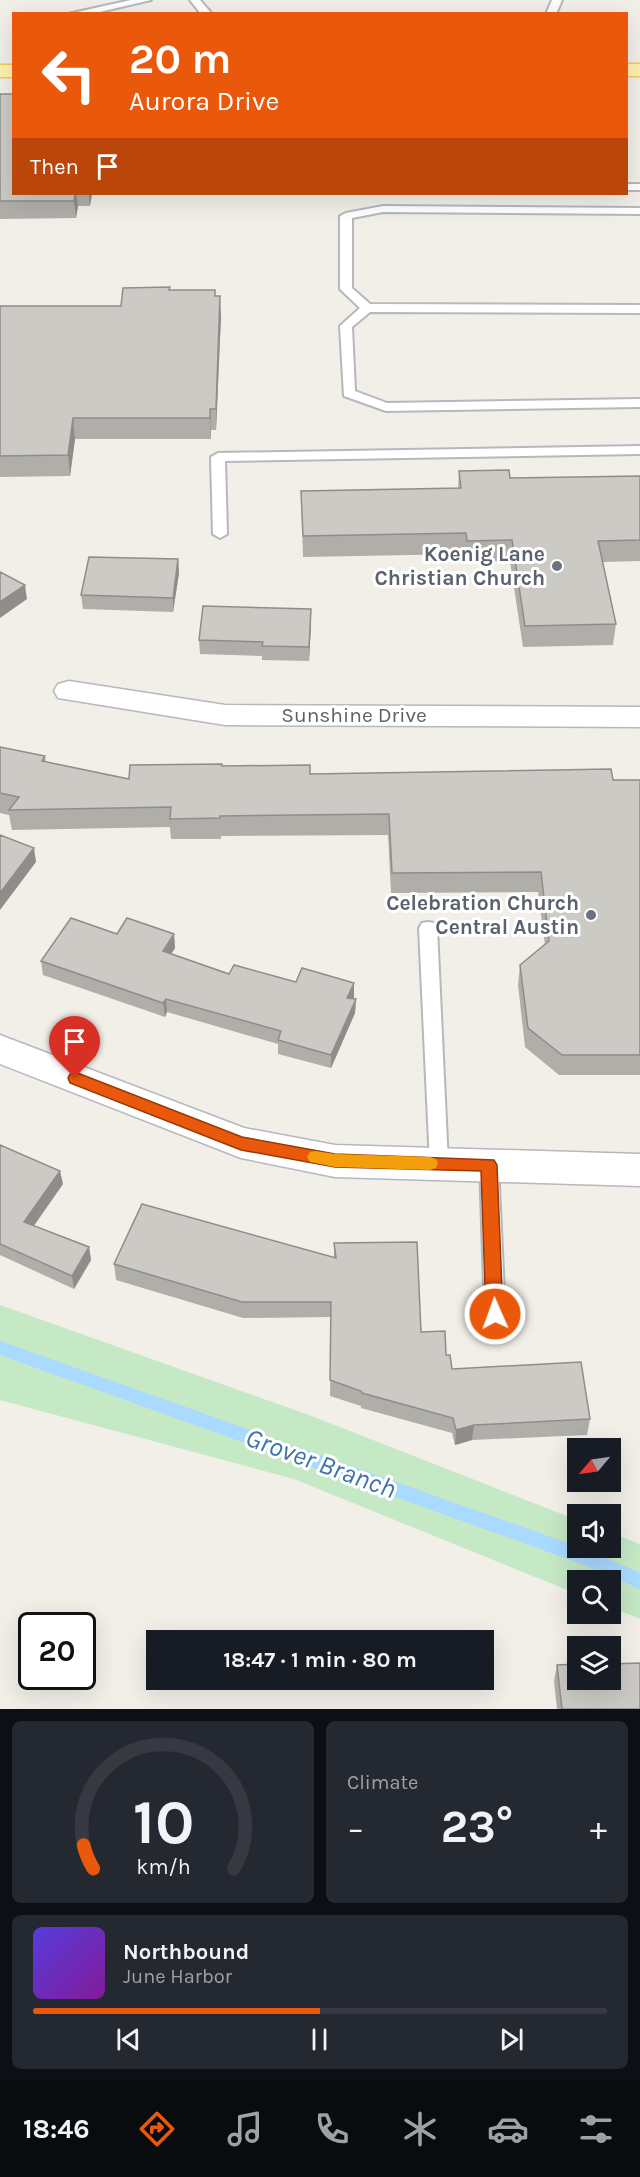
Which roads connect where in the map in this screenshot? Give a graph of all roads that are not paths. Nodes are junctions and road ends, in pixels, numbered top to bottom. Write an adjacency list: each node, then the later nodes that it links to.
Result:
1 (146, 0): 3 (lane)
2 (195, 0): 4 (lane)
3 (83, 12)
4 (205, 12)
5 (640, 211): 6 (lane)
6 (367, 308): 7 (lane); 8 (lane)
7 (640, 309)
8 (640, 403)
9 (640, 450): 10 (lane)
10 (220, 534)
11 (69, 691): 12 (street, Sunshine Drive)
12 (640, 717)
13 (428, 928): 15 (lane)
14 (0, 1049): 15 (street)
15 (440, 1164): 16 (street)
16 (489, 1165): 17 (street); 18 (lane)
17 (640, 1170)
18 (495, 1314)

